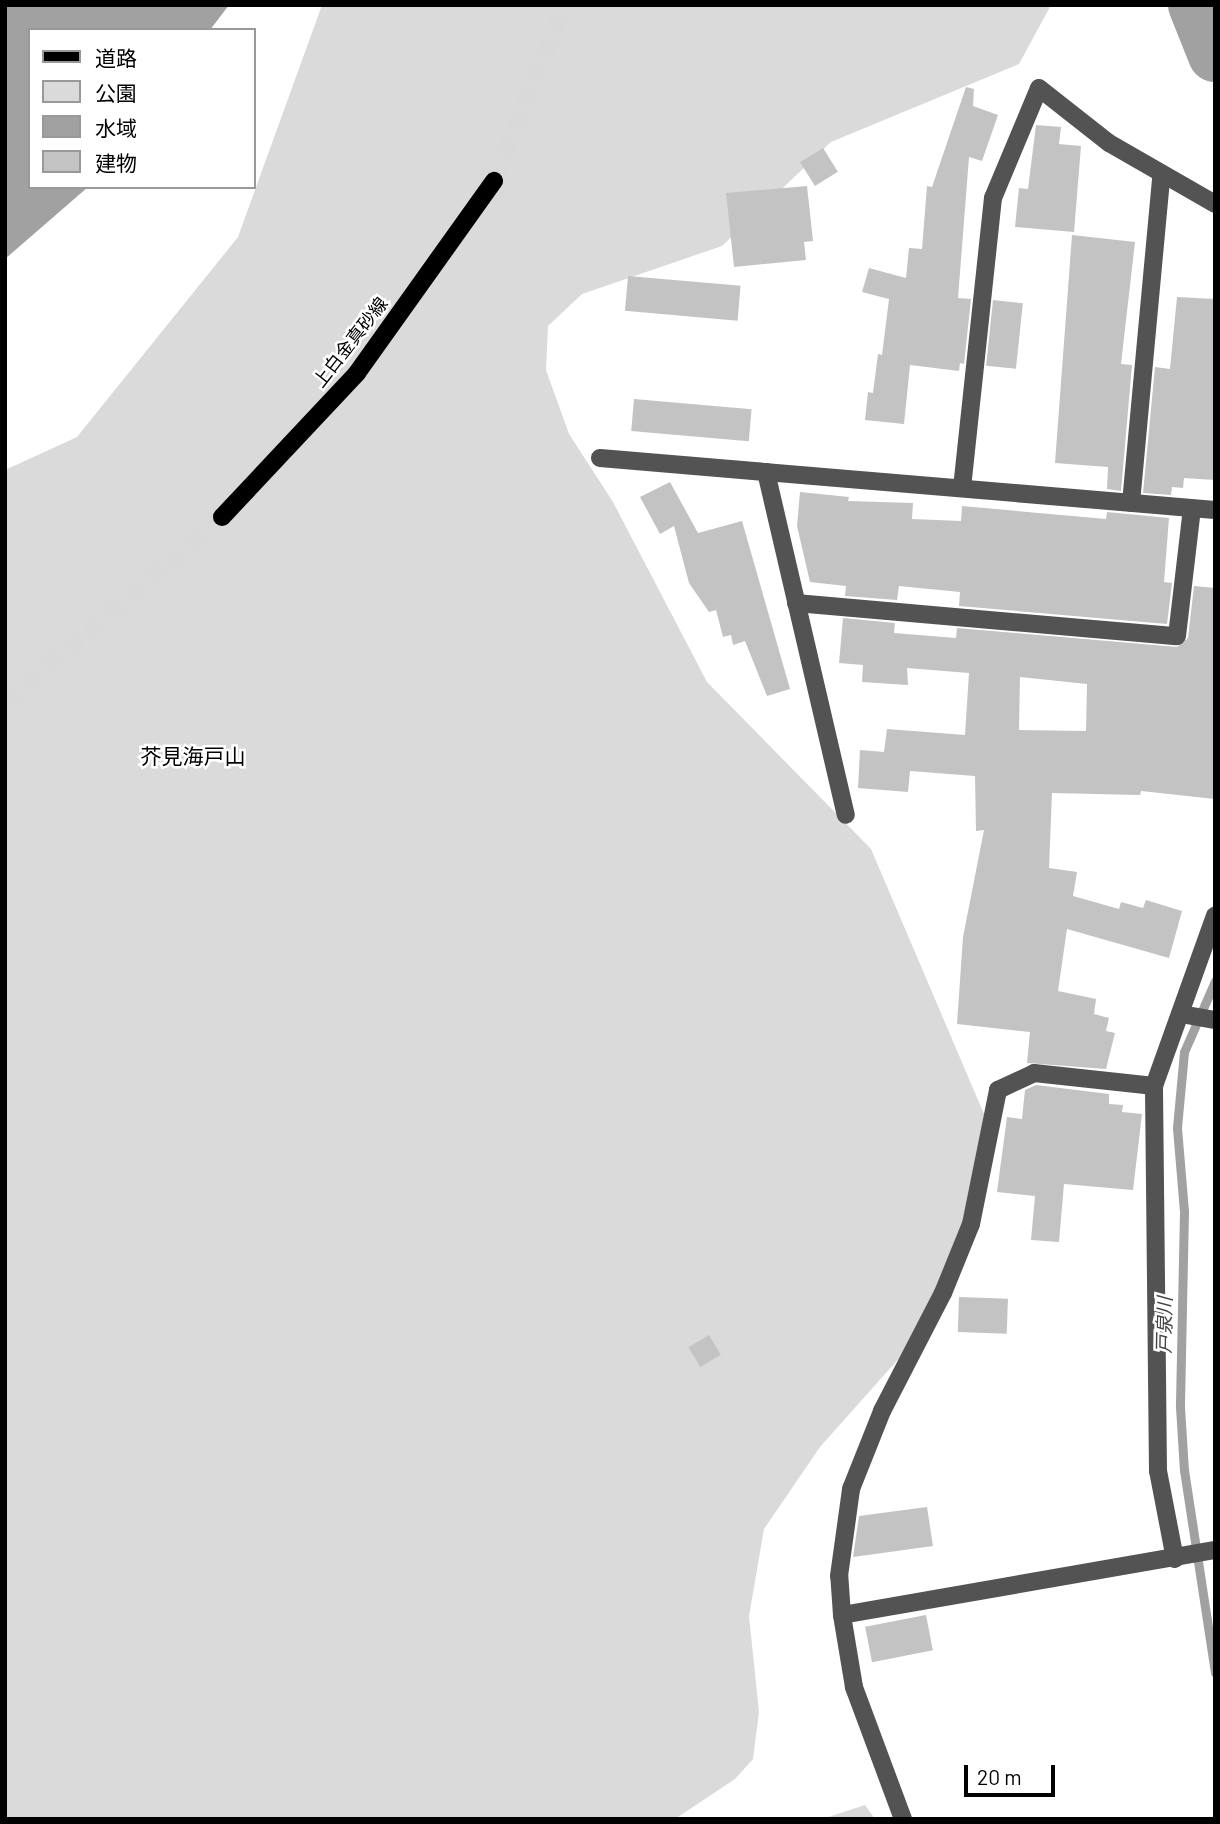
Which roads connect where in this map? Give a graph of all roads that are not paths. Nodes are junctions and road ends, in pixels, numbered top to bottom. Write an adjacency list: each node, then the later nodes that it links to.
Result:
1 (1161, 177): 3 (street); 6 (street); 7 (street)
2 (494, 181): 10 (main road, 上白金真砂線)
3 (1215, 204)
4 (600, 458): 5 (street)
5 (766, 472): 6 (street); 11 (street)
6 (962, 488): 7 (street)
7 (1131, 503): 8 (street)
8 (1192, 509): 9 (street); 11 (street)
9 (1215, 510)
10 (222, 517)
11 (796, 603): 12 (street)
12 (846, 815)
13 (1215, 916): 14 (street)
14 (1181, 1014): 15 (street); 16 (street)
15 (1215, 1020)
16 (1154, 1086): 18 (street); 19 (street)
17 (1215, 1550): 18 (street)
18 (1181, 1556): 19 (street)
19 (842, 1615): 20 (street)
20 (903, 1819)

